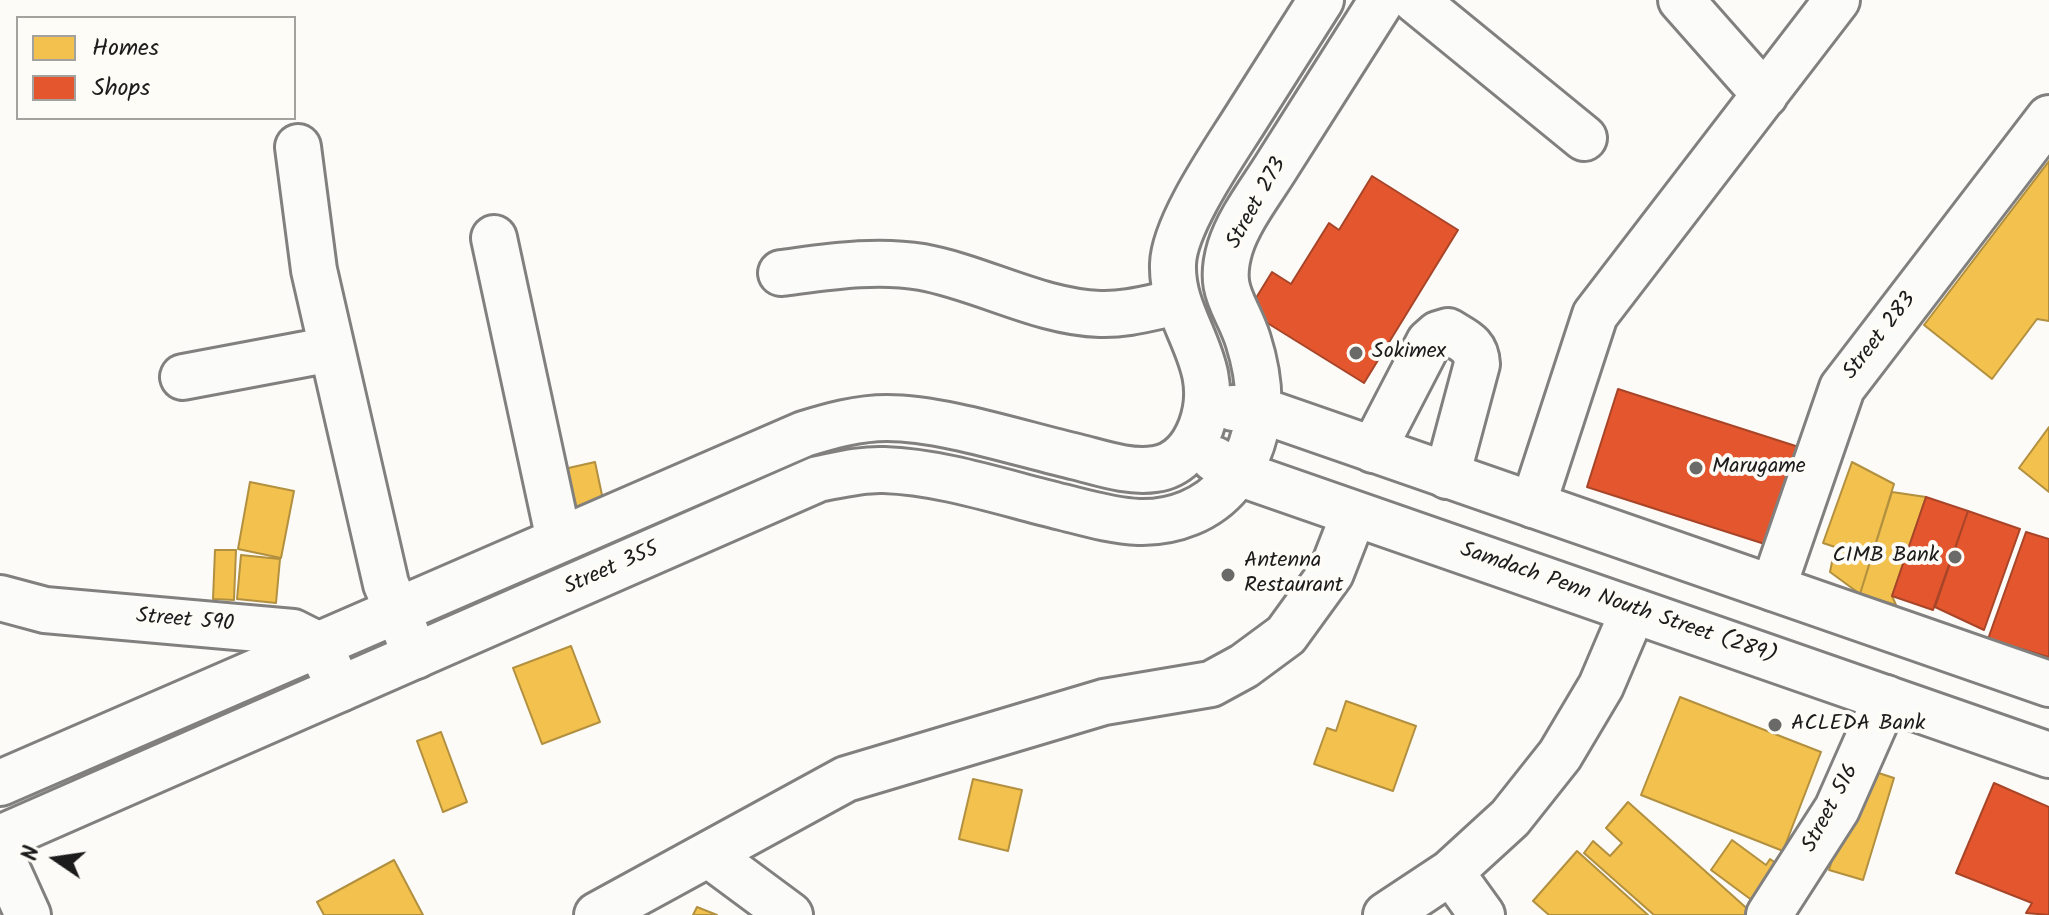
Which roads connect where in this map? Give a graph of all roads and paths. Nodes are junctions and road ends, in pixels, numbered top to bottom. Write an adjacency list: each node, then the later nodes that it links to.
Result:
1 (1321, 0): 12 (main road)
2 (1382, 0): 16 (main road, Street 273)
3 (1415, 0): 8 (main road)
4 (1681, 0): 6 (main road)
5 (1837, 0): 6 (main road)
6 (1765, 95): 21 (main road)
7 (2049, 118): 24 (main road, Street 283)
8 (1584, 138)
9 (298, 147): 13 (main road)
10 (494, 238): 23 (main road)
11 (781, 273): 12 (main road)
12 (1178, 302): 15 (main road)
13 (332, 349): 14 (main road); 26 (main road)
14 (183, 377)
15 (1207, 405): 16 (main road); 17 (main road)
16 (1260, 410): 18 (main road); 19 (main road, Street 273)
17 (1192, 446): 19 (main road, Samdach Penn Nouth Street (289)); 23 (main road)
18 (1373, 450): 20 (main road); 20 (main road)
19 (1238, 473): 22 (main road, Samdach Penn Nouth Street (289)); 29 (main road, Street 355)
20 (1447, 476): 21 (main road)
21 (1533, 505): 24 (main road)
22 (1354, 514): 27 (main road, Samdach Penn Nouth Street (289)); 37 (main road)
23 (559, 540): 26 (main road)
24 (1773, 588): 30 (main road)
25 (0, 598): 28 (main road, Street 590)
26 (397, 610): 28 (main road); 29 (main road)
27 (1633, 611): 32 (main road, Samdach Penn Nouth Street (289)); 38 (main road)
28 (319, 645): 31 (main road); 34 (main road)
29 (416, 656): 31 (main road, Street 355)
30 (2049, 684)
31 (340, 689): 35 (main road, Street 355)
32 (1886, 698): 33 (main road, Samdach Penn Nouth Street (289)); 44 (main road, Street 516)
33 (2049, 755)
34 (0, 783)
35 (0, 838)
36 (0, 853): 39 (main road)
37 (709, 855): 40 (main road); 41 (main road)
38 (1451, 872): 42 (main road); 43 (main road)
39 (24, 914)
40 (597, 915)
41 (790, 915)
42 (1386, 915)
43 (1482, 915)
44 (1769, 915)

